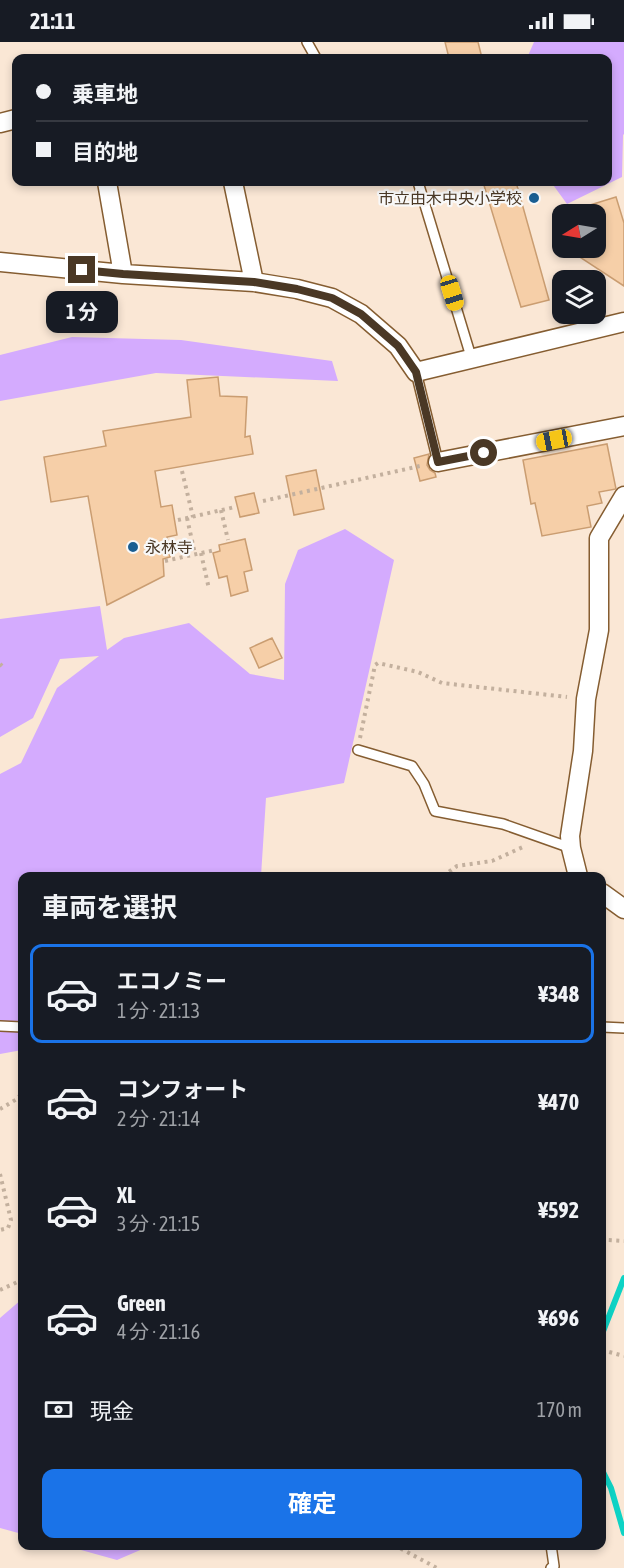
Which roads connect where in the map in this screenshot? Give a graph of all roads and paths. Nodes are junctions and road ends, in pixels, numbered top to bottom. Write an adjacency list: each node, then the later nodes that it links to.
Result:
1 (108, 186): 5 (street)
2 (234, 186): 6 (street)
3 (419, 186): 8 (lane)
4 (0, 262): 5 (street)
5 (123, 274): 6 (street)
6 (254, 282): 9 (street)
7 (624, 322): 8 (street)
8 (472, 360): 9 (street)
9 (416, 372): 11 (lane)
10 (624, 426): 11 (street)
11 (438, 462): 14 (path)
12 (182, 471): 17 (path)
13 (624, 496): 26 (street)
14 (262, 501)
15 (235, 507): 16 (path)
16 (221, 510): 17 (path); 20 (path)
17 (193, 517): 18 (path)
18 (187, 518): 19 (path); 23 (path)
19 (178, 520)
20 (228, 540)
21 (215, 550): 22 (path)
22 (201, 553): 23 (path); 25 (path)
23 (195, 554): 24 (path)
24 (165, 561)
25 (209, 589)
26 (586, 699): 27 (path); 29 (street)
27 (358, 750): 28 (lane)
28 (545, 839): 29 (lane); 30 (path)
29 (571, 848): 31 (street)
30 (449, 872)
31 (577, 872)
32 (606, 896): 33 (street)
33 (624, 909)
34 (0, 1026): 35 (lane)
35 (18, 1027)
36 (606, 1027): 37 (lane)
37 (624, 1028)
38 (18, 1097): 39 (path)
39 (0, 1108)
40 (0, 1174): 41 (path)
41 (0, 1230)
42 (606, 1239): 43 (path)
43 (624, 1240)
44 (18, 1282): 45 (path)
45 (0, 1290)
46 (606, 1351): 47 (path)
47 (624, 1356)
48 (403, 1550): 50 (path)
49 (552, 1550): 51 (lane)
50 (436, 1568)
51 (551, 1568)

